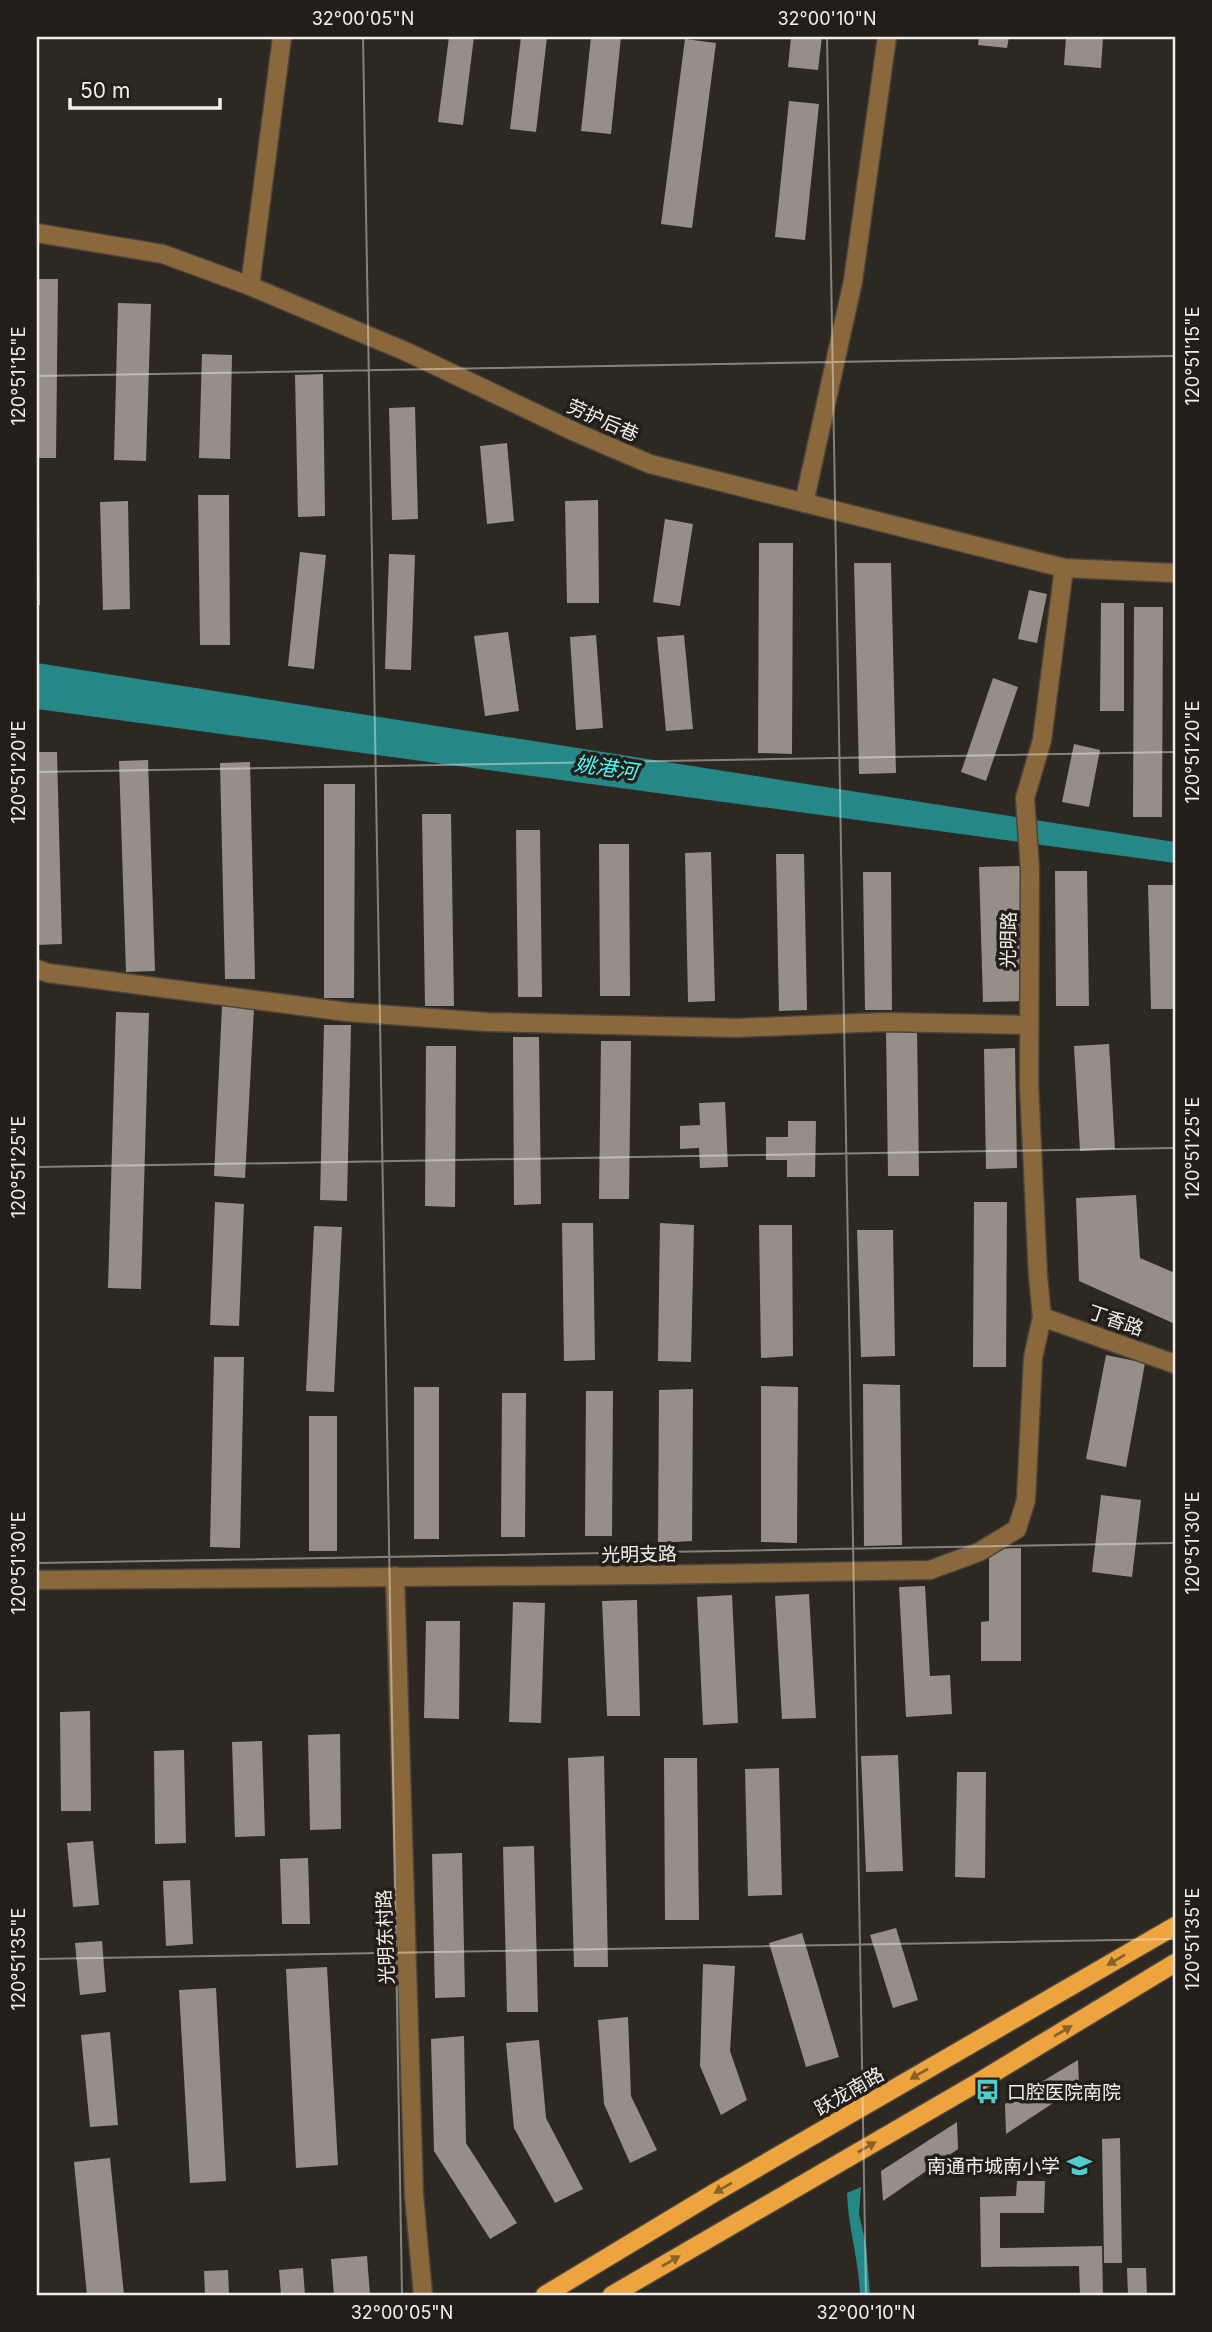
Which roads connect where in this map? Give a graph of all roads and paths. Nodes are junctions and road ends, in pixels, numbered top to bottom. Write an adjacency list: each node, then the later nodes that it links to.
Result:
1 (282, 37): 4 (street)
2 (887, 37): 5 (street)
3 (37, 233): 4 (street, 劳护后巷)
4 (250, 286): 5 (street, 劳护后巷)
5 (804, 503): 6 (street, 劳护后巷)
6 (1064, 568): 7 (street, 劳护后巷); 9 (street, 光明路)
7 (1175, 573)
8 (37, 969): 9 (street)
9 (1028, 1025): 10 (street, 光明路)
10 (1042, 1317): 11 (street, 丁香路); 12 (street, 光明支路)
11 (1175, 1364)
12 (396, 1576): 13 (street, 光明支路); 16 (street, 光明东村路)
13 (37, 1580)
14 (1175, 1926): 17 (main road, 跃龙南路, one-way to 17)
15 (1175, 1963): 18 (main road, one-way to 15)
16 (423, 2295)
17 (545, 2295)
18 (612, 2295)

